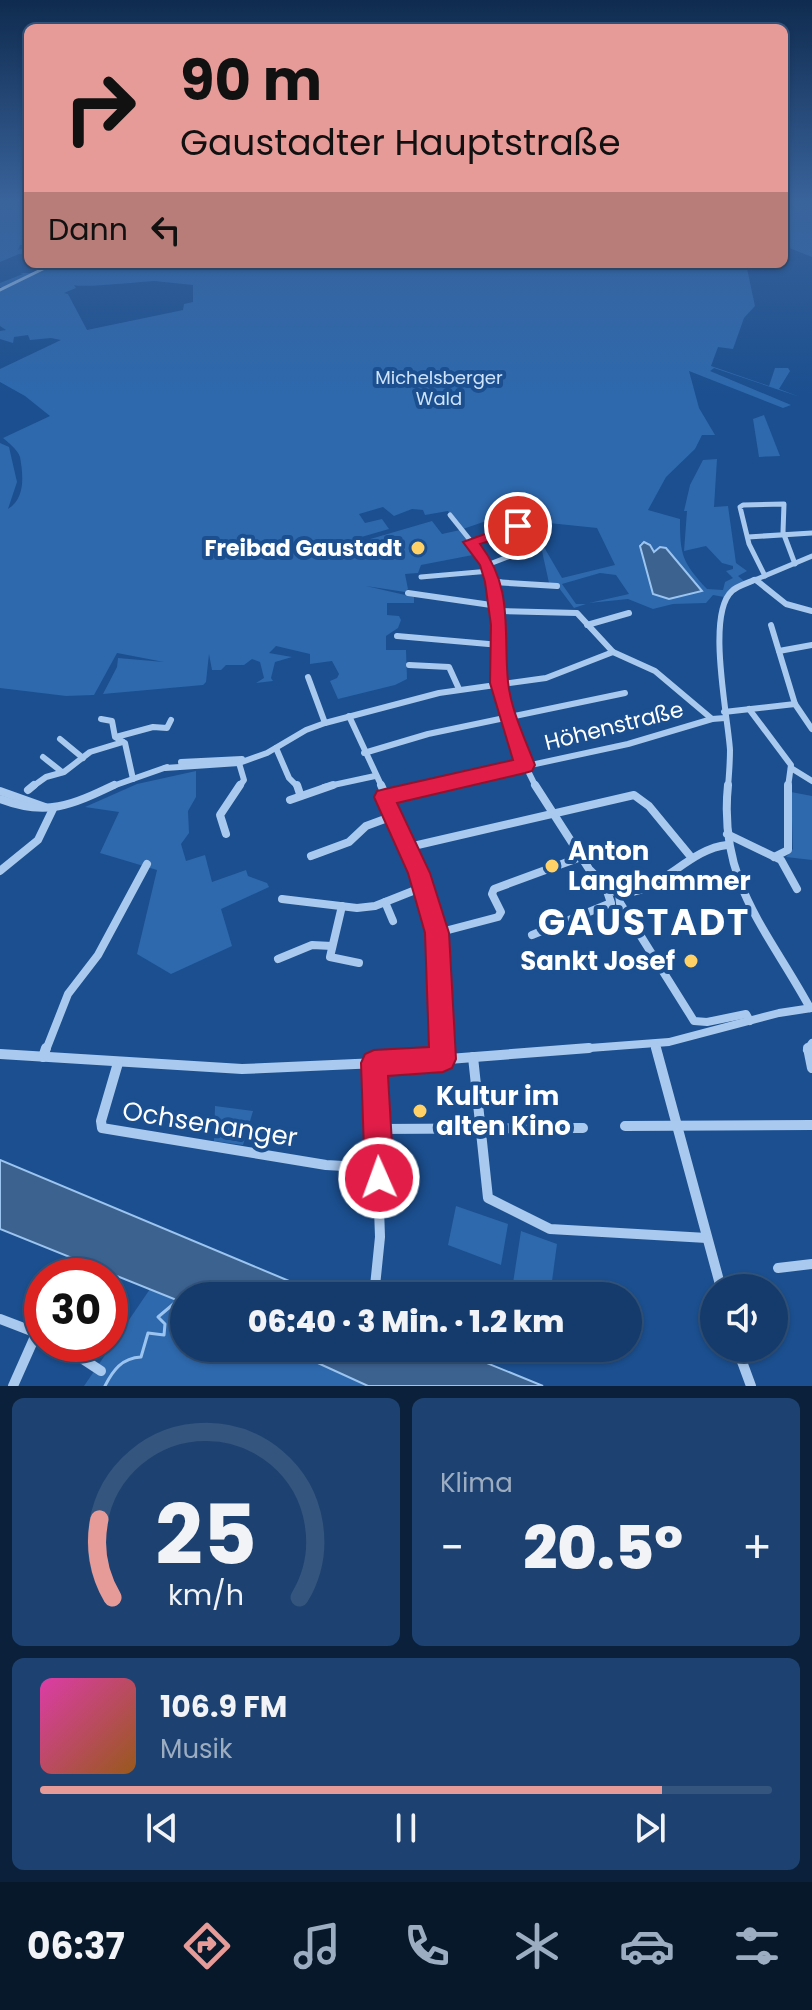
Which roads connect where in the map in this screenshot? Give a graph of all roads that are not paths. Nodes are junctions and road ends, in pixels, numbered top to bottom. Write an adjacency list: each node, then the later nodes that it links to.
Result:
1 (45, 268): 2 (street)
2 (0, 290)
3 (450, 515): 8 (street)
4 (522, 525): 8 (street)
5 (812, 533): 6 (street)
6 (783, 534): 7 (street); 7 (street); 11 (street)
7 (748, 537): 13 (street)
8 (470, 542): 12 (street)
9 (539, 545): 12 (street)
10 (812, 556): 11 (street)
11 (795, 564): 13 (street)
12 (488, 568): 14 (street); 16 (street)
13 (765, 576): 15 (street)
14 (421, 577)
15 (755, 580): 20 (street); 36 (street)
16 (493, 582): 17 (street); 19 (street)
17 (557, 586)
18 (408, 593): 19 (street)
19 (498, 609): 22 (street); 25 (street)
20 (812, 611)
21 (629, 613): 22 (street)
22 (587, 625): 28 (street)
23 (771, 625): 27 (street)
24 (397, 636): 25 (street)
25 (500, 645): 31 (street)
26 (812, 645): 27 (street)
27 (779, 651): 34 (street)
28 (613, 652): 31 (street); 40 (street)
29 (409, 665): 32 (street)
30 (308, 677): 42 (street)
31 (499, 683): 32 (street); 38 (street)
32 (459, 689): 37 (street)
33 (625, 693): 38 (street)
34 (795, 704): 35 (street, Höhenstraße); 43 (street)
35 (749, 709): 36 (street, Höhenstraße); 54 (street)
36 (725, 715): 40 (street, Höhenstraße); 69 (street)
37 (349, 716): 42 (street); 47 (street)
38 (508, 718): 47 (street); 52 (street)
39 (101, 719): 45 (street)
40 (712, 719): 52 (street, Höhenstraße)
41 (171, 720): 45 (street)
42 (325, 723): 46 (street)
43 (812, 729)
44 (60, 739): 49 (street)
45 (120, 740): 49 (street); 57 (street)
46 (276, 748): 50 (street); 61 (street)
47 (364, 753): 56 (street)
48 (43, 757): 55 (street)
49 (83, 758): 55 (street)
50 (253, 758): 51 (street); 53 (street)
51 (239, 763): 53 (street); 68 (street)
52 (525, 765): 62 (street, Höhenstraße); 66 (street)
53 (165, 768): 57 (street)
54 (791, 768): 58 (street); 75 (street)
55 (62, 772): 59 (street)
56 (375, 776): 61 (street); 62 (street)
57 (133, 779): 65 (street)
58 (812, 781)
59 (28, 790)
60 (0, 791): 65 (street)
61 (300, 794): 64 (street)
62 (385, 797): 67 (street)
63 (0, 799): 65 (street)
64 (290, 800)
65 (53, 809): 77 (street)
66 (551, 813): 71 (street); 73 (street); 74 (street)
67 (393, 816): 71 (street); 72 (street)
68 (226, 834)
69 (727, 834): 70 (street); 75 (street)
70 (727, 845): 74 (street); 90 (street)
71 (409, 847): 78 (street)
72 (311, 856)
73 (581, 857): 81 (street); 85 (street)
74 (691, 857): 81 (street)
75 (774, 857): 79 (street)
76 (147, 864): 95 (street)
77 (0, 871)
78 (423, 887): 82 (street); 85 (street)
79 (797, 889)
80 (282, 899): 83 (street)
81 (617, 899): 86 (street); 91 (street)
82 (385, 902): 83 (street); 84 (street)
83 (342, 906): 87 (street)
84 (393, 921)
85 (437, 933): 97 (street)
86 (532, 935)
87 (332, 946): 88 (street); 89 (street)
88 (278, 959)
89 (359, 963)
90 (811, 1008): 91 (street)
91 (750, 1021): 92 (street)
92 (655, 1044): 96 (street); 101 (street)
93 (810, 1045): 100 (street)
94 (0, 1054): 95 (street)
95 (43, 1057): 98 (street)
96 (473, 1057): 97 (street); 104 (street)
97 (443, 1059): 99 (street)
98 (118, 1063): 99 (street); 107 (street, Ochsenanger)
99 (374, 1063): 106 (street)
100 (812, 1068)
101 (678, 1125): 102 (street); 103 (street); 108 (street)
102 (812, 1125)
103 (625, 1126)
104 (481, 1127): 105 (street); 106 (street); 108 (street)
105 (583, 1128)
106 (378, 1129): 107 (street)
107 (379, 1168): 112 (street)
108 (707, 1238): 111 (street)
109 (812, 1264): 110 (street)
110 (778, 1268)
111 (717, 1274)
112 (375, 1282)
113 (0, 1319): 114 (street)
114 (24, 1328)
115 (25, 1362): 120 (street)
116 (87, 1362): 118 (street)
117 (741, 1362): 119 (street)
118 (101, 1371)
119 (747, 1383)
120 (13, 1386)

